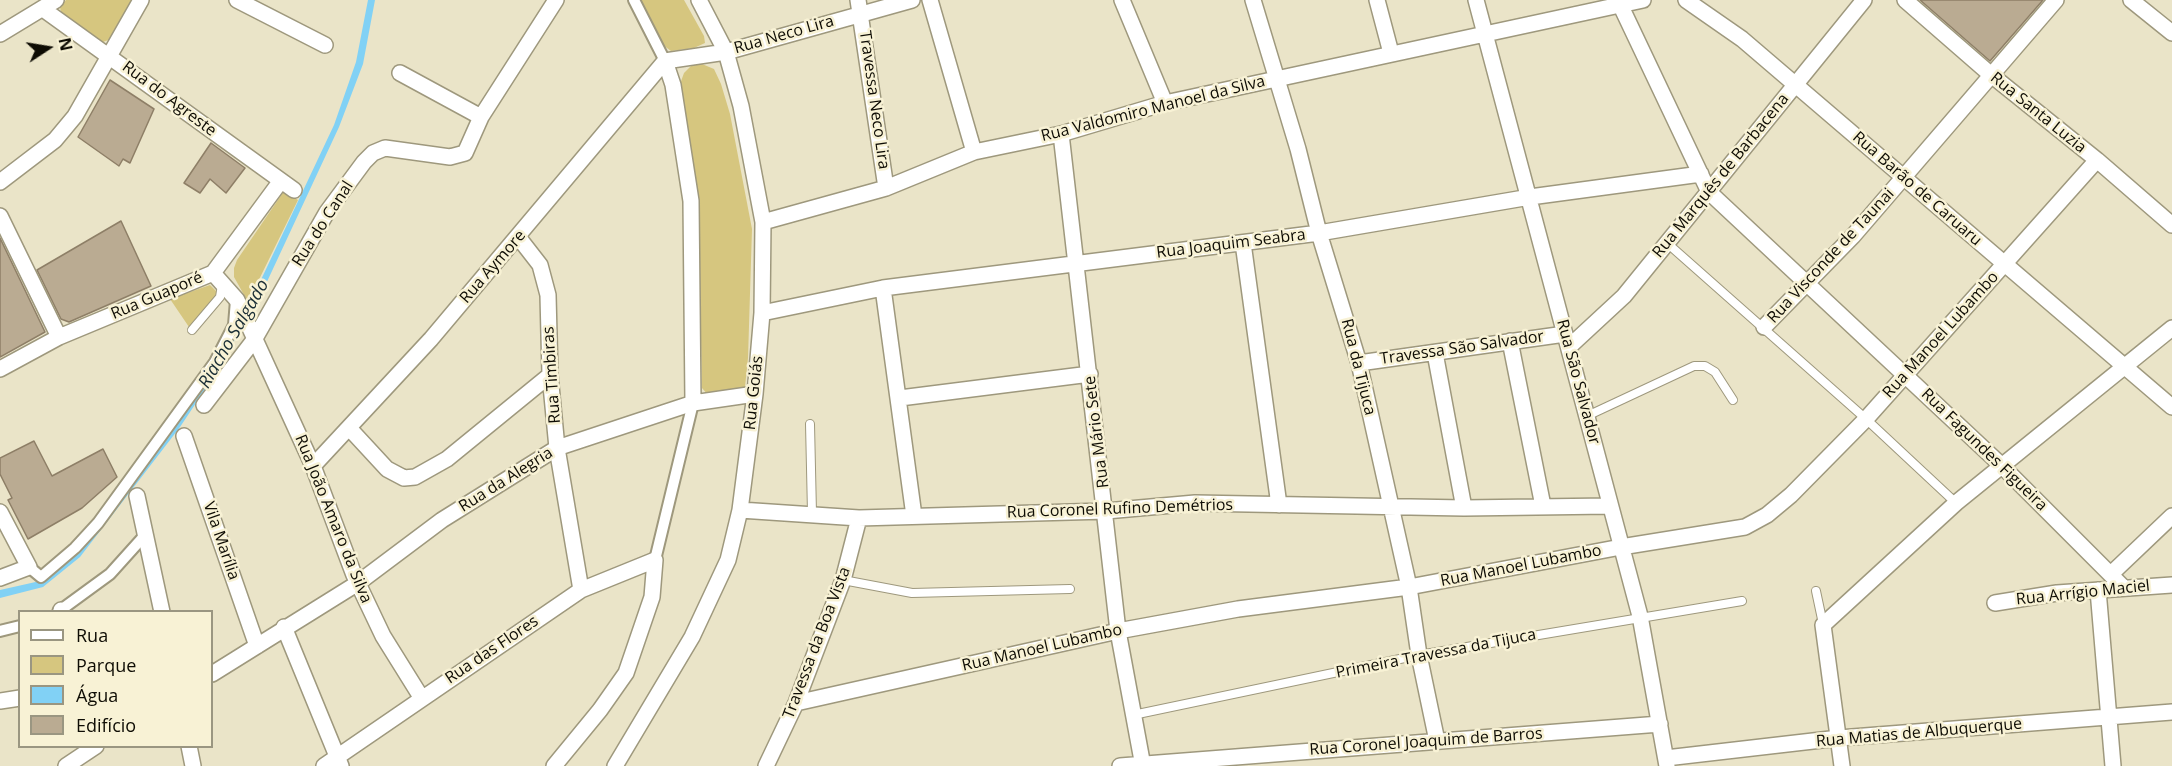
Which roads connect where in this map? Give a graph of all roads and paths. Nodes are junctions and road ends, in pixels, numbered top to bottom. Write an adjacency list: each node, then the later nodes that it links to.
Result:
1 (141, 0): 27 (street)
2 (237, 0): 24 (street)
3 (634, 0): 28 (street)
4 (699, 0): 25 (street, Rua Goiás)
5 (912, 0): 20 (street, Rua Neco Lira)
6 (930, 0): 36 (street)
7 (1122, 0): 33 (street)
8 (1253, 0): 31 (street, Rua da Tijuca)
9 (1377, 0): 26 (street)
10 (1476, 0): 21 (street, Rua São Salvador)
11 (1643, 0): 18 (street, Rua Valdomiro Manoel da Silva)
12 (1686, 0): 32 (street, Rua Barão de Caruaru)
13 (1864, 0): 32 (street, Rua Marquês de Barbacena)
14 (1905, 0): 30 (street, Rua Santa Luzia)
15 (2056, 0): 30 (street, Rua Visconde de Taunai)
16 (2131, 0): 22 (street)
17 (549, 2): 34 (street)
18 (1619, 2): 21 (street, Rua Valdomiro Manoel da Silva); 38 (street)
19 (50, 4): 23 (street); 27 (street, Rua do Agreste)
20 (860, 7): 25 (street, Rua Neco Lira); 42 (street, Travessa Neco Lira)
21 (1485, 33): 26 (street, Rua Valdomiro Manoel da Silva); 45 (street, Rua São Salvador)
22 (2172, 33)
23 (0, 34)
24 (325, 45)
25 (726, 52): 28 (street, Rua Neco Lira); 47 (street, Rua Goiás)
26 (1391, 53): 31 (street, Rua Valdomiro Manoel da Silva)
27 (110, 55): 40 (street); 41 (street, Rua do Agreste)
28 (665, 61): 50 (street, Rua Aymore); 77 (street)
29 (400, 74): 34 (street)
30 (1990, 74): 37 (street, Rua Santa Luzia); 39 (street, Rua Visconde de Taunai)
31 (1276, 79): 33 (street, Rua Valdomiro Manoel da Silva); 49 (street, Rua da Tijuca)
32 (1794, 84): 39 (street, Rua Barão de Caruaru); 44 (street, Rua Marquês de Barbacena)
33 (1165, 103): 35 (street, Rua Valdomiro Manoel da Silva)
34 (481, 117): 64 (street, Rua do Canal)
35 (1061, 134): 36 (street, Rua Valdomiro Manoel da Silva); 53 (street, Rua Mário Sete)
36 (974, 152): 42 (street, Rua Valdomiro Manoel da Silva)
37 (2097, 160): 48 (street, Rua Santa Luzia); 54 (street, Rua Manoel Lubambo)
38 (1701, 174): 44 (street); 45 (street, Rua Joaquim Seabra)
39 (1905, 177): 54 (street, Rua Barão de Caruaru); 56 (street, Rua Visconde de Taunai)
40 (0, 182)
41 (280, 182): 43 (street, Rua do Agreste); 55 (street, Rua Guaporé)
42 (886, 188): 47 (street, Rua Valdomiro Manoel da Silva)
43 (294, 190)
44 (1709, 192): 52 (street, Rua Marquês de Barbacena); 56 (street, Rua Fagundes Figueira)
45 (1530, 198): 49 (street, Rua Joaquim Seabra); 65 (street, Rua São Salvador)
46 (0, 216): 63 (street)
47 (763, 222): 59 (street, Rua Goiás)
48 (2172, 225)
49 (1319, 233): 51 (street, Rua Joaquim Seabra); 68 (street, Rua da Tijuca)
50 (519, 238): 72 (street, Rua Timbiras); 83 (street, Rua Aymore)
51 (1243, 243): 53 (street, Rua Joaquim Seabra); 90 (street)
52 (1667, 243): 60 (lane); 65 (street, Rua Marquês de Barbacena)
53 (1076, 264): 57 (street, Rua Joaquim Seabra); 71 (street, Rua Mário Sete)
54 (2005, 264): 69 (street, Rua Barão de Caruaru); 73 (street, Rua Manoel Lubambo)
55 (218, 278): 58 (street); 62 (lane); 63 (street, Rua Guaporé)
56 (1806, 285): 60 (street, Rua Visconde de Taunai); 73 (street, Rua Fagundes Figueira)
57 (883, 288): 59 (street, Rua Joaquim Seabra); 75 (street)
58 (237, 300): 64 (street, Rua João Amaro da Silva); 105 (street)
59 (762, 313): 74 (street, Rua Goiás)
60 (1764, 327): 81 (lane)
61 (2172, 328): 69 (street)
62 (192, 330)
63 (59, 337): 70 (street, Rua Guaporé)
64 (254, 339): 78 (street, Rua do Canal); 87 (street, Rua João Amaro da Silva)
65 (1568, 340): 66 (street, Travessa São Salvador); 80 (street, Rua São Salvador)
66 (1510, 341): 67 (street, Travessa São Salvador); 91 (street)
67 (1435, 353): 68 (street, Travessa São Salvador); 94 (street)
68 (1359, 363): 93 (street, Rua da Tijuca)
69 (2128, 367): 79 (street, Rua Barão de Caruaru); 86 (street)
70 (0, 369)
71 (1090, 374): 75 (street); 96 (street, Rua Mário Sete)
72 (550, 375): 83 (street); 85 (street, Rua Timbiras)
73 (1904, 375): 81 (street, Rua Manoel Lubambo); 86 (street, Rua Fagundes Figueira)
74 (755, 394): 77 (street, Rua da Alegria); 95 (street, Rua Goiás)
75 (900, 398): 99 (street)
76 (1733, 400): 80 (lane)
77 (693, 403): 85 (street, Rua da Alegria); 104 (street)
78 (204, 405)
79 (2172, 406)
80 (1587, 416): 92 (street, Rua São Salvador)
81 (1866, 418): 89 (lane); 103 (street, Rua Manoel Lubambo)
82 (810, 424): 98 (lane)
83 (350, 429): 87 (street, Rua Aymore)
84 (184, 436): 127 (street, Vila Marília)
85 (557, 448): 109 (street, Rua da Alegria); 114 (street, Rua Timbiras)
86 (2001, 465): 89 (street); 106 (street, Rua Fagundes Figueira)
87 (313, 466): 109 (street, Rua João Amaro da Silva)
88 (137, 496): 102 (street)
89 (1956, 503): 122 (street)
90 (1279, 505): 93 (street, Rua Coronel Rufino Demétrios); 96 (street, Rua Coronel Rufino Demétrios)
91 (1543, 506): 92 (street, Rua Coronel Rufino Demétrios); 94 (street, Rua Coronel Rufino Demétrios)
92 (1609, 506): 103 (street, Rua São Salvador)
93 (1391, 507): 94 (street, Rua Coronel Rufino Demétrios); 111 (street, Rua da Tijuca)
94 (1464, 508)
95 (740, 510): 98 (street, Rua Coronel Rufino Demétrios); 150 (street, Rua Goiás)
96 (1106, 511): 99 (street, Rua Coronel Rufino Demétrios); 126 (street, Rua Mário Sete)
97 (0, 512): 105 (street)
98 (812, 513): 101 (street, Rua Coronel Rufino Demétrios)
99 (914, 516): 101 (street, Rua Coronel Rufino Demétrios)
100 (2172, 516): 106 (street)
101 (859, 518): 108 (street, Travessa da Boa Vista)
102 (146, 534): 119 (street); 120 (street)
103 (1621, 547): 111 (street, Rua Manoel Lubambo); 121 (street, Rua São Salvador)
104 (656, 560): 114 (street, Rua das Flores); 149 (street)
105 (29, 567): 107 (street)
106 (2111, 574): 112 (street, Rua Fagundes Figueira)
107 (0, 578)
108 (843, 580): 113 (lane); 133 (street, Travessa da Boa Vista)
109 (358, 583): 124 (street, Rua da Alegria); 131 (street, Rua João Amaro da Silva)
110 (2172, 585): 112 (street, Rua Arrígio Maciel)
111 (1409, 587): 126 (street, Rua Manoel Lubambo); 128 (street, Rua da Tijuca)
112 (2124, 588): 115 (street, Rua Arrígio Maciel)
113 (1070, 589)
114 (581, 590): 131 (street, Rua das Flores)
115 (2098, 590): 118 (street, Rua Arrígio Maciel); 136 (street)
116 (1816, 591): 122 (lane)
117 (1742, 601): 121 (lane, Primeira Travessa da Tijuca)
118 (1995, 603)
119 (61, 610)
120 (162, 610)
121 (1640, 616): 128 (lane, Primeira Travessa da Tijuca); 137 (street, Rua São Salvador)
122 (1823, 625): 138 (street)
123 (18, 626): 125 (street)
124 (284, 627): 127 (street, Rua da Alegria); 143 (street)
125 (0, 631)
126 (1118, 631): 133 (street, Rua Manoel Lubambo); 135 (street, Rua Mário Sete)
127 (257, 646): 129 (street, Rua da Alegria)
128 (1419, 655): 135 (lane, Primeira Travessa da Tijuca); 139 (street, Rua da Tijuca)
129 (213, 673)
130 (18, 698): 132 (street)
131 (421, 698): 143 (street, Rua das Flores)
132 (0, 701)
133 (796, 703): 151 (street, Travessa da Boa Vista)
134 (2172, 712): 136 (street, Rua Matias de Albuquerque)
135 (1133, 716): 145 (street, Rua Mário Sete)
136 (2109, 718): 138 (street, Rua Matias de Albuquerque); 154 (street)
137 (1660, 724): 139 (street, Rua Coronel Joaquim de Barros); 144 (street, Rua São Salvador)
138 (1839, 738): 144 (street, Rua Matias de Albuquerque); 153 (street)
139 (1437, 741): 145 (street, Rua Coronel Joaquim de Barros)
140 (94, 748): 142 (street)
141 (189, 748): 147 (street)
142 (80, 756): 146 (street)
143 (339, 761): 148 (street, Rua das Flores)
144 (1667, 762)
145 (1143, 764): 152 (street, Rua Coronel Joaquim de Barros)
146 (66, 766)
147 (193, 766)
148 (324, 766)
149 (554, 766)
150 (615, 766)
151 (766, 766)
152 (1120, 766)
153 (1842, 766)
154 (2113, 766)

